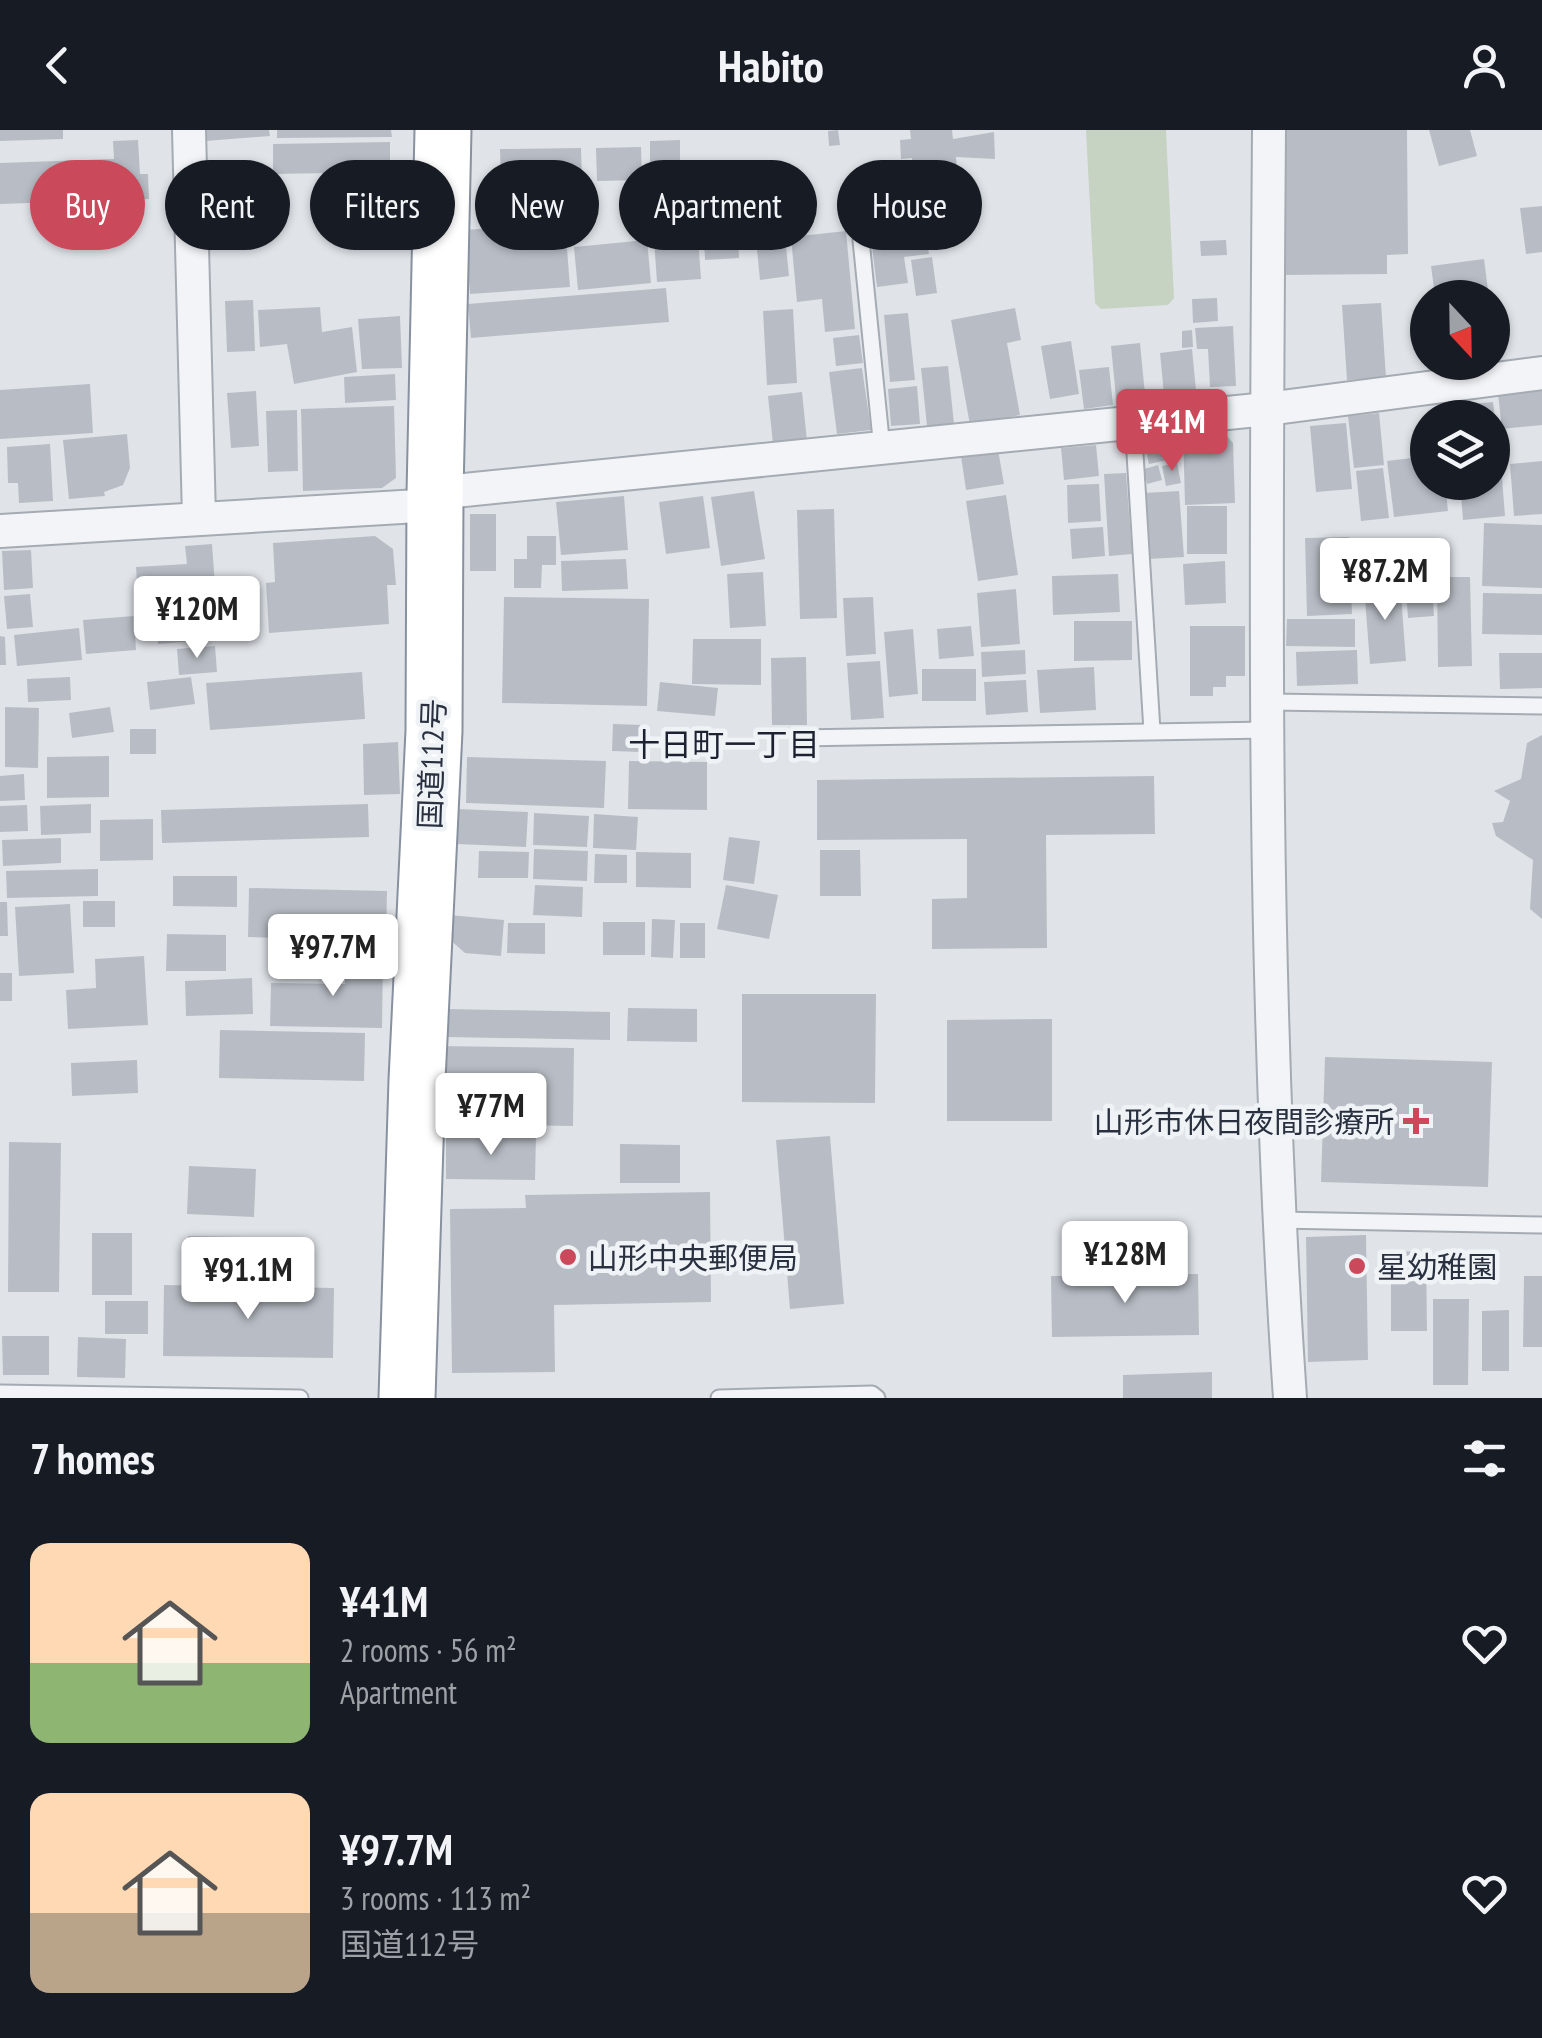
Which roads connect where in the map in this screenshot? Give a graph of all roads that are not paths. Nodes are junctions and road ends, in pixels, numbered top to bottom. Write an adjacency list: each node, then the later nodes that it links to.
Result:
1 (189, 130): 10 (street)
2 (443, 130): 9 (highway, 国道112号)
3 (1269, 130): 6 (street)
4 (862, 250): 8 (lane)
5 (1542, 373): 6 (street)
6 (1267, 409): 7 (street); 13 (street)
7 (1133, 421): 8 (street); 14 (lane)
8 (882, 449): 9 (street)
9 (435, 499): 10 (street); 20 (highway, 国道112号)
10 (199, 517): 11 (street)
11 (0, 531)
12 (1542, 706): 13 (lane)
13 (1268, 716): 14 (lane); 16 (street)
14 (1152, 731): 15 (lane)
15 (799, 738)
16 (1278, 1220): 17 (lane); 23 (street)
17 (1542, 1225)
18 (0, 1394): 19 (lane)
19 (300, 1398)
20 (407, 1398)
21 (720, 1398): 22 (lane)
22 (876, 1398)
23 (1290, 1398)

